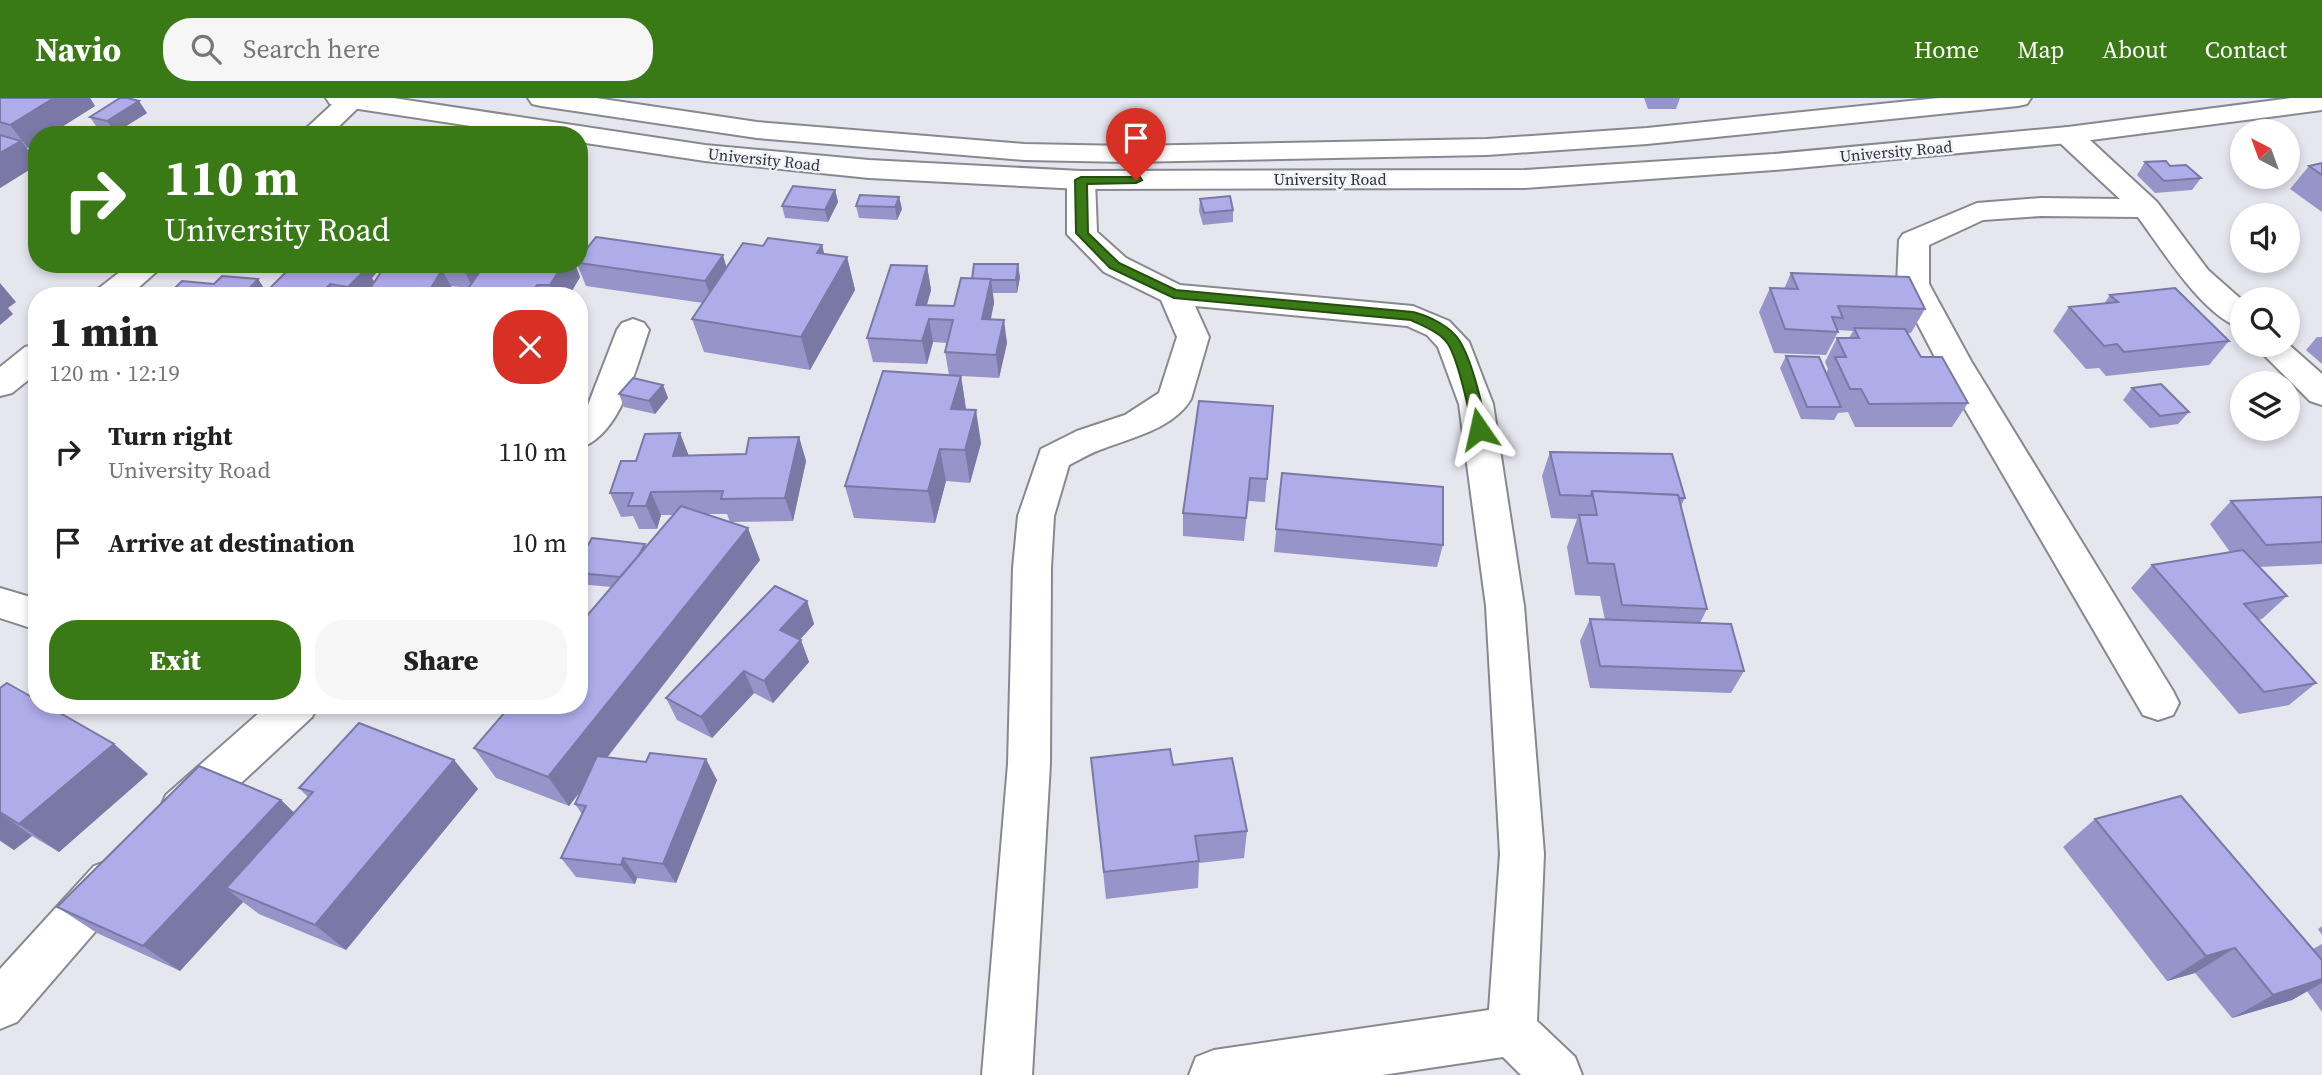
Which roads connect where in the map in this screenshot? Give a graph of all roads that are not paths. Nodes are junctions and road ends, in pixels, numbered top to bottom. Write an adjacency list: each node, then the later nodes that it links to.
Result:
1 (541, 98): 2 (main road, University Road)
2 (2018, 98)
3 (345, 100): 5 (main road); 6 (main road, University Road)
4 (2322, 102): 7 (main road, University Road)
5 (321, 126)
6 (522, 126)
7 (2068, 135): 9 (main road, University Road); 10 (main road)
8 (588, 136): 9 (main road, University Road)
9 (1081, 180): 13 (main road)
10 (2147, 208): 14 (main road); 23 (main road)
11 (138, 273): 12 (main road)
12 (121, 287)
13 (1174, 294): 26 (main road); 27 (main road)
14 (2230, 307)
15 (633, 330): 20 (main road)
16 (2284, 357): 19 (main road)
17 (28, 362): 18 (main road)
18 (0, 385)
19 (2321, 390)
20 (588, 426)
21 (0, 603): 22 (main road)
22 (28, 612)
23 (2158, 704)
24 (287, 714): 25 (main road)
25 (0, 1005)
26 (1512, 1031): 28 (main road); 29 (main road)
27 (1007, 1075)
28 (1214, 1075)
29 (1557, 1075)

